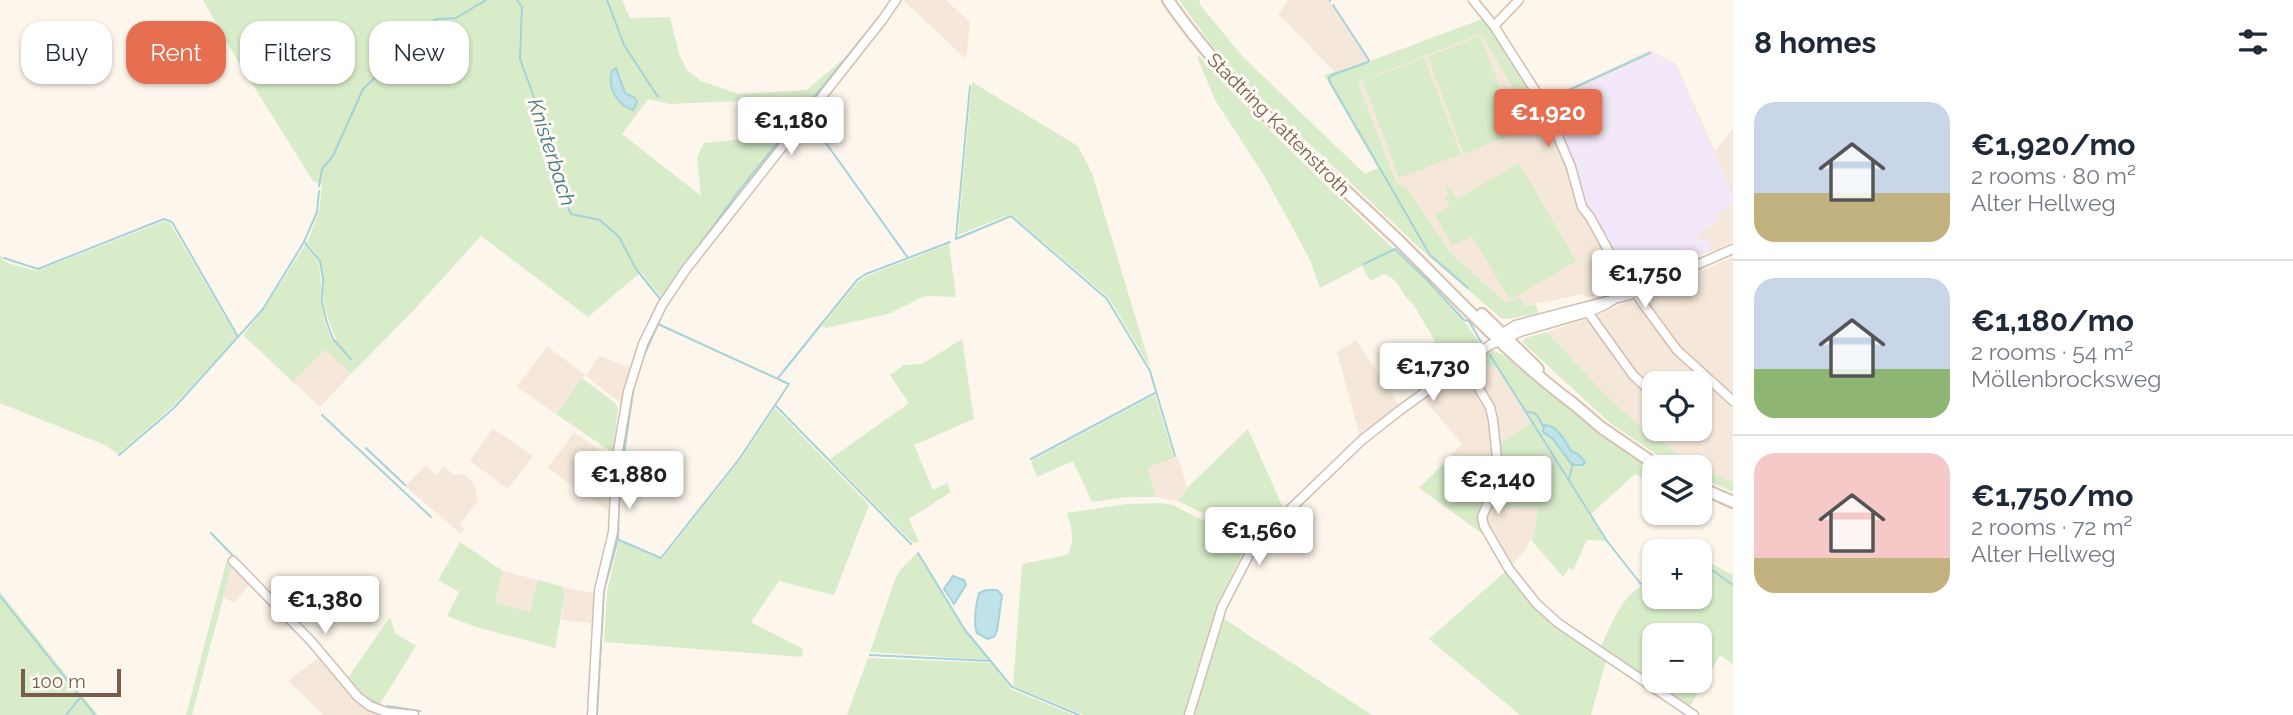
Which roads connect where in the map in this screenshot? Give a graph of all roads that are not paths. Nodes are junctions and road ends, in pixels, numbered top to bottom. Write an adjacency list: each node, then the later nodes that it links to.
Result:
1 (895, 0): 18 (street)
2 (1168, 0): 9 (main road, Stadtring Kattenstroth)
3 (1473, 0): 5 (street)
4 (1519, 0): 5 (street)
5 (1494, 26): 7 (street)
6 (1733, 249): 7 (street)
7 (1636, 292): 8 (street); 12 (street)
8 (1588, 309): 9 (street); 11 (street)
9 (1498, 339): 10 (street); 13 (main road, Stadtring Kattenstroth)
10 (1464, 364): 19 (street); 20 (street)
11 (1642, 384)
12 (1733, 401)
13 (1642, 455)
14 (1712, 493): 15 (main road)
15 (1733, 502)
16 (233, 561): 17 (street)
17 (414, 715)
18 (592, 715)
19 (1189, 715)
20 (1694, 715)

